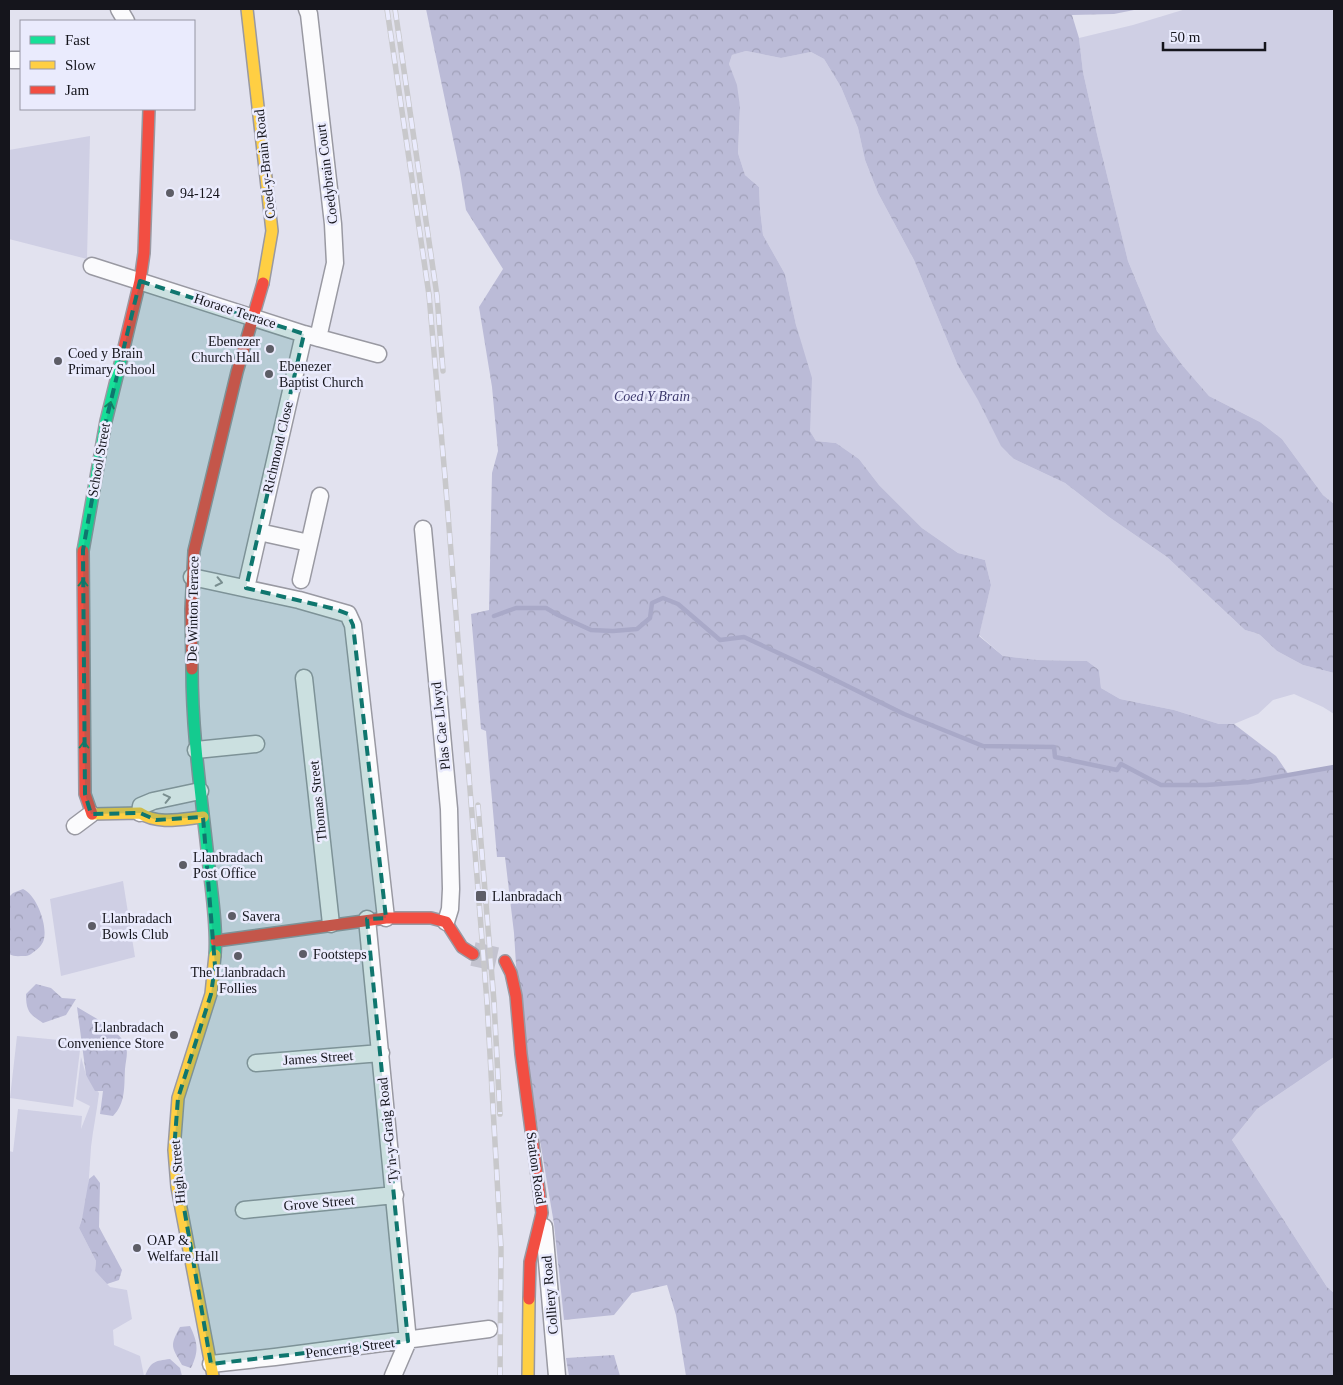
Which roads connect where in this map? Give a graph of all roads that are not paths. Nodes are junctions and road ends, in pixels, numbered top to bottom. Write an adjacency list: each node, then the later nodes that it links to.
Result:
1 (119, 9): 4 (street)
2 (247, 9): 8 (street, Coed-y-Brain Road)
3 (306, 9): 9 (street, Coedybrain Court)
4 (125, 20)
5 (149, 110): 7 (street, School Street)
6 (92, 266): 7 (street, Horace Terrace)
7 (140, 281): 8 (street, Horace Terrace); 23 (street, School Street, one-way to 7)
8 (252, 317): 9 (street, Horace Terrace); 15 (street, De Winton Terrace)
9 (311, 336): 10 (street, Horace Terrace); 13 (street, Richmond Close)
10 (378, 354)
11 (320, 496): 14 (street)
12 (423, 529): 28 (street, Plas Cae Llwyd)
13 (258, 532): 14 (street); 17 (street, Richmond Close)
14 (310, 543): 16 (street)
15 (192, 577): 17 (street, one-way to 17); 20 (street, De Winton Terrace)
16 (301, 580)
17 (246, 588): 26 (street)
18 (304, 678): 29 (street, Thomas Street)
19 (256, 744): 20 (street)
20 (196, 750): 21 (street, De Winton Terrace)
21 (200, 791): 22 (street, one-way to 21); 24 (street, De Winton Terrace)
22 (140, 813): 23 (street); 24 (street)
23 (92, 814): 25 (street)
24 (203, 817): 30 (street, High Street)
25 (75, 826)
26 (386, 918): 27 (street); 28 (street)
27 (367, 920): 29 (street); 33 (street, Ty'n-y-Graig Road)
28 (446, 922): 31 (street)
29 (331, 924): 30 (street)
30 (216, 941): 40 (street, High Street)
31 (473, 954)
32 (505, 961): 37 (street, Station Road)
33 (381, 1054): 34 (street, James Street); 35 (street, Ty'n-y-Graig Road)
34 (256, 1063)
35 (394, 1196): 36 (street, Grove Street); 39 (street, Ty'n-y-Graig Road)
36 (244, 1210)
37 (542, 1213): 42 (street, Station Road); 43 (street, Colliery Road)
38 (489, 1329): 39 (street, Pencerrig Street)
39 (408, 1341): 40 (street, Pencerrig Street); 41 (street)
40 (212, 1370)
41 (393, 1376)
42 (528, 1376)
43 (557, 1376)

